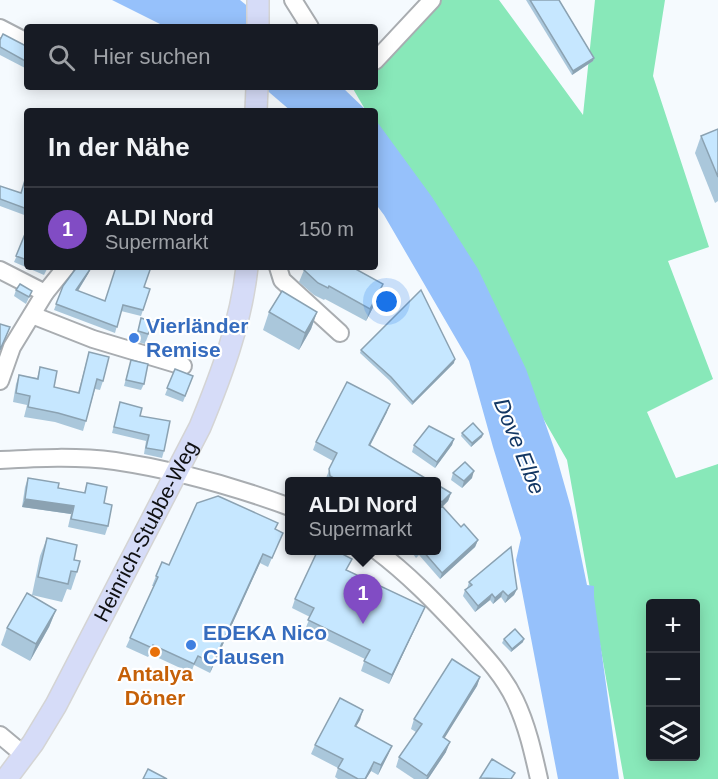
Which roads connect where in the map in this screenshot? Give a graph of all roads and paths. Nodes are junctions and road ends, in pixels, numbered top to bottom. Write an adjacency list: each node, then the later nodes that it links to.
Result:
1 (258, 0): 4 (main road)
2 (293, 0): 5 (street)
3 (432, 0): 8 (street)
4 (258, 24)
5 (308, 24)
6 (0, 28): 7 (street)
7 (24, 40)
8 (378, 58)
9 (0, 270): 13 (street)
10 (64, 270): 13 (street)
11 (246, 270): 19 (main road, Heinrich-Stubbe-Weg)
12 (279, 270): 15 (street)
13 (45, 293): 14 (street)
14 (32, 315): 16 (street); 17 (street)
15 (340, 333)
16 (183, 366)
17 (0, 381)
18 (0, 460): 19 (street)
19 (177, 473): 20 (street); 23 (main road, Heinrich-Stubbe-Weg)
20 (285, 505)
21 (383, 555): 25 (street)
22 (0, 735): 23 (street)
23 (24, 755): 24 (main road, Heinrich-Stubbe-Weg)
24 (6, 779)
25 (539, 779)

